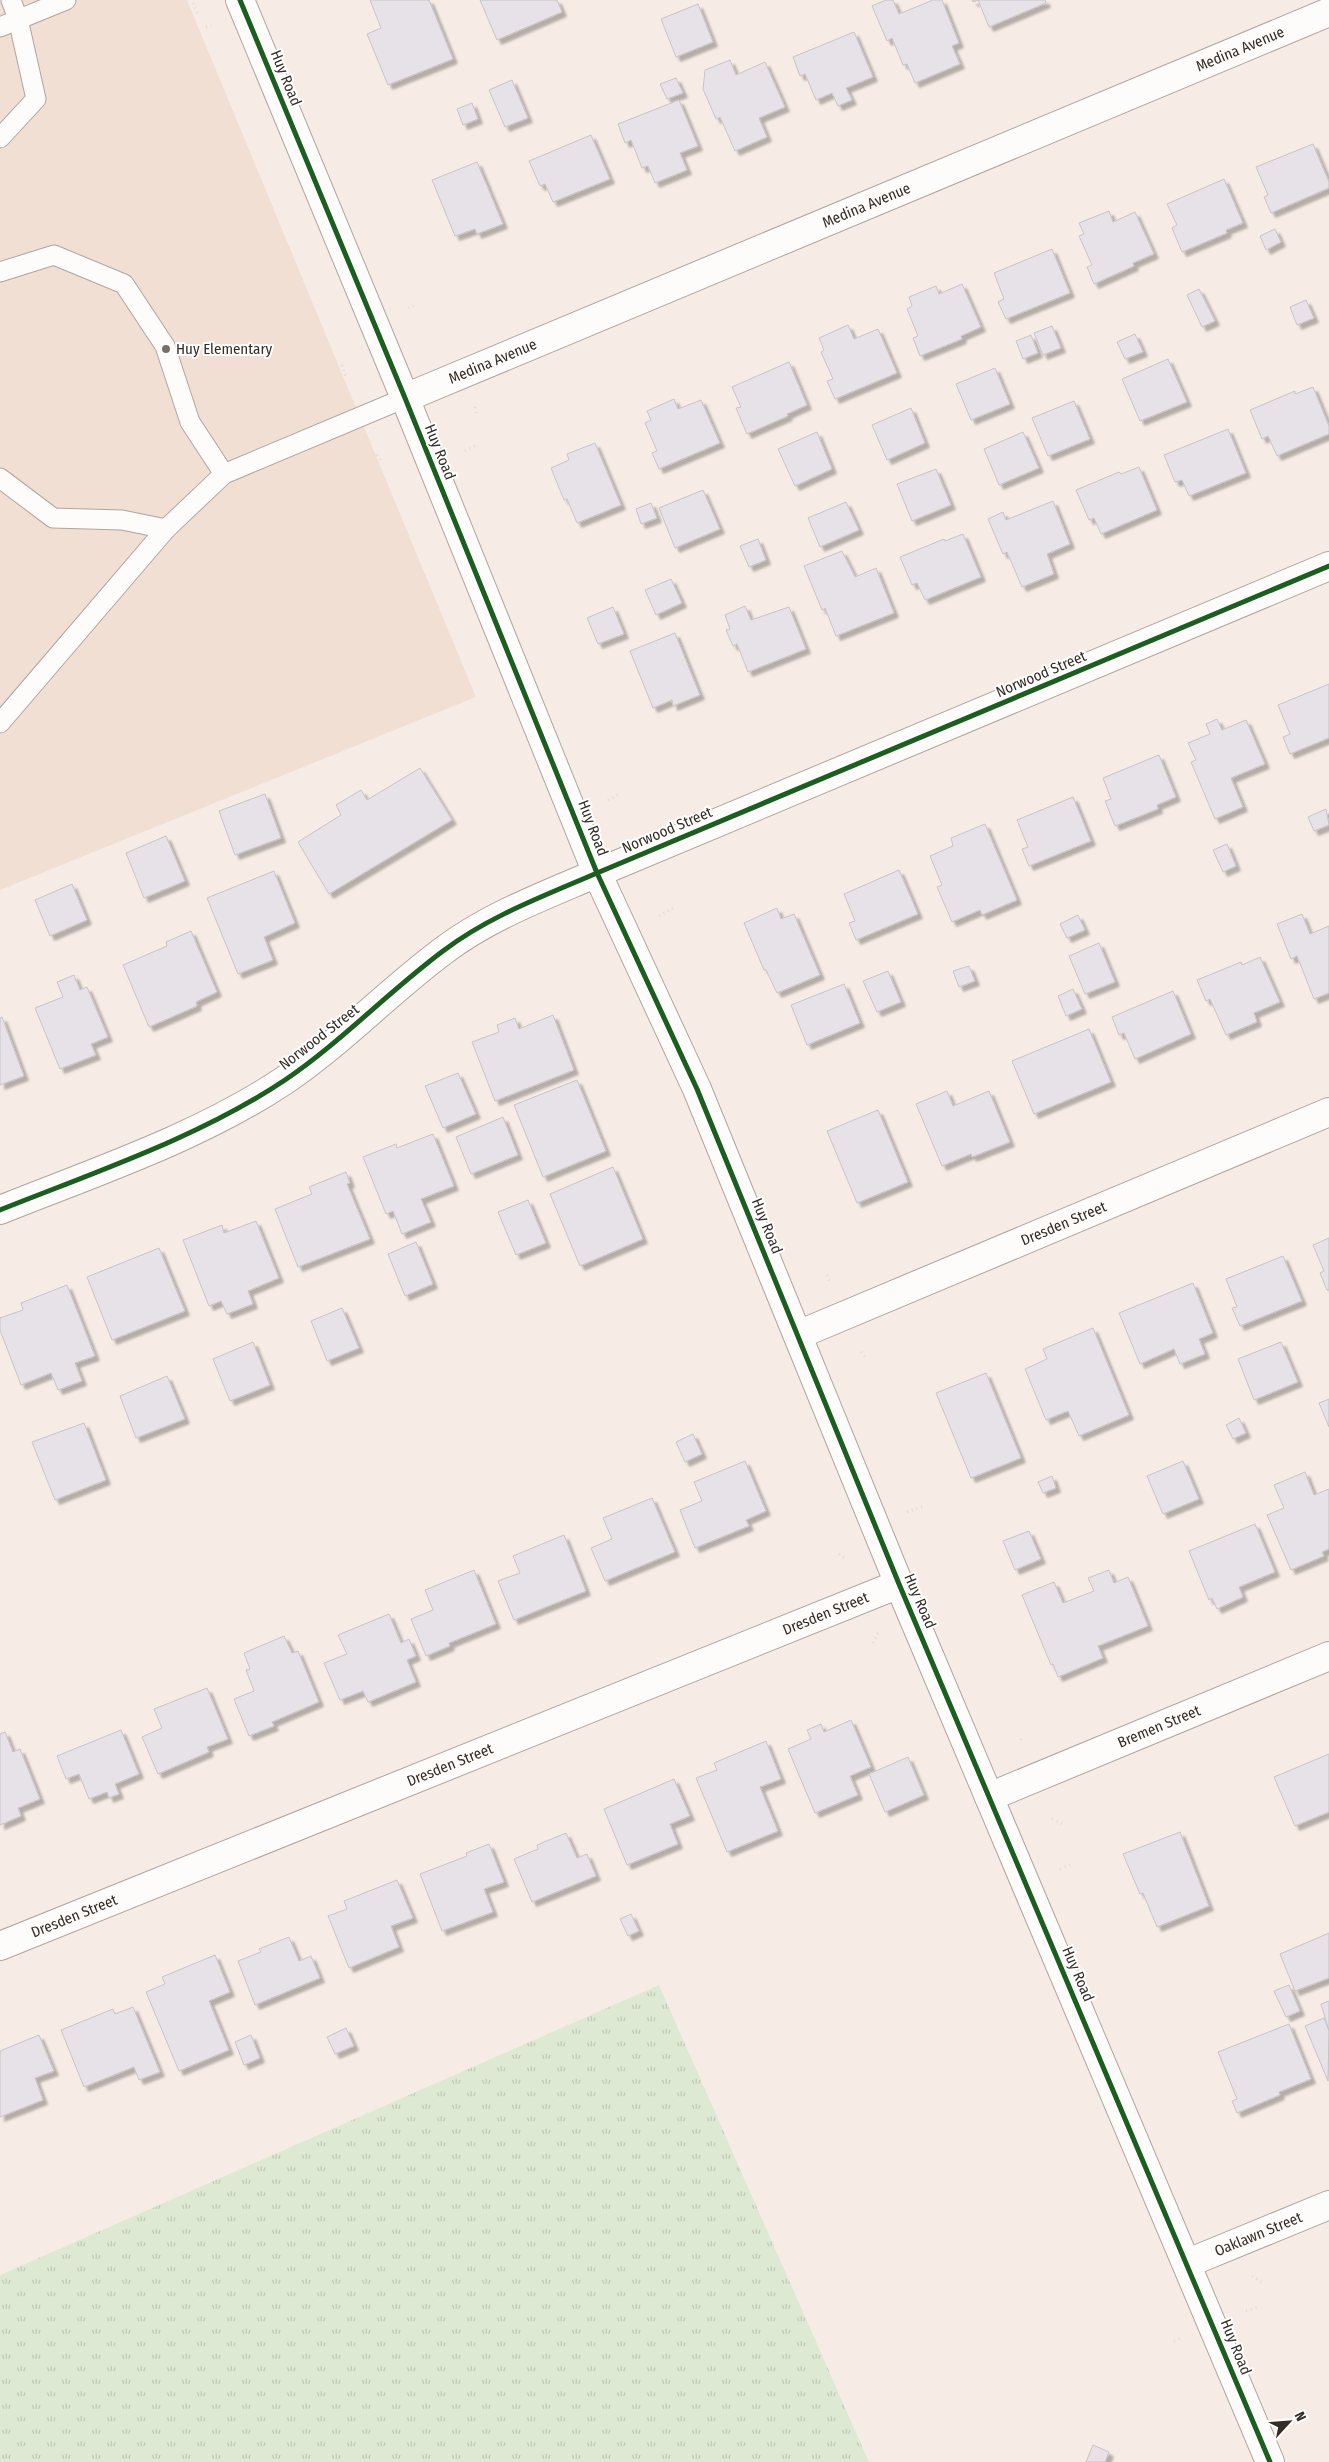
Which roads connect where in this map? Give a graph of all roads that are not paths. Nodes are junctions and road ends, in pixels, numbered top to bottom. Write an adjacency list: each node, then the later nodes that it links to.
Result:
1 (10, 0): 5 (lane)
2 (66, 0): 5 (lane)
3 (240, 0): 9 (street, Huy Road)
4 (1329, 12): 9 (street, Medina Avenue)
5 (18, 19): 6 (lane); 7 (lane)
6 (0, 27)
7 (0, 138)
8 (0, 272): 10 (lane)
9 (405, 398): 10 (lane); 15 (street, Huy Road)
10 (224, 474): 12 (lane)
11 (0, 478): 12 (lane)
12 (166, 528): 14 (lane)
13 (1329, 566): 15 (street, Norwood Street)
14 (0, 723)
15 (597, 873): 17 (street, Norwood Street); 18 (street, Huy Road)
16 (1329, 1112): 18 (street, Dresden Street)
17 (0, 1210)
18 (798, 1335): 19 (street, Huy Road)
19 (899, 1584): 21 (street, Huy Road); 22 (street, Dresden Street)
20 (1329, 1656): 21 (street, Bremen Street)
21 (989, 1797): 24 (street, Huy Road)
22 (0, 1946)
23 (1329, 2205): 24 (street, Oaklawn Street)
24 (1188, 2263): 25 (street, Huy Road)
25 (1270, 2462)

